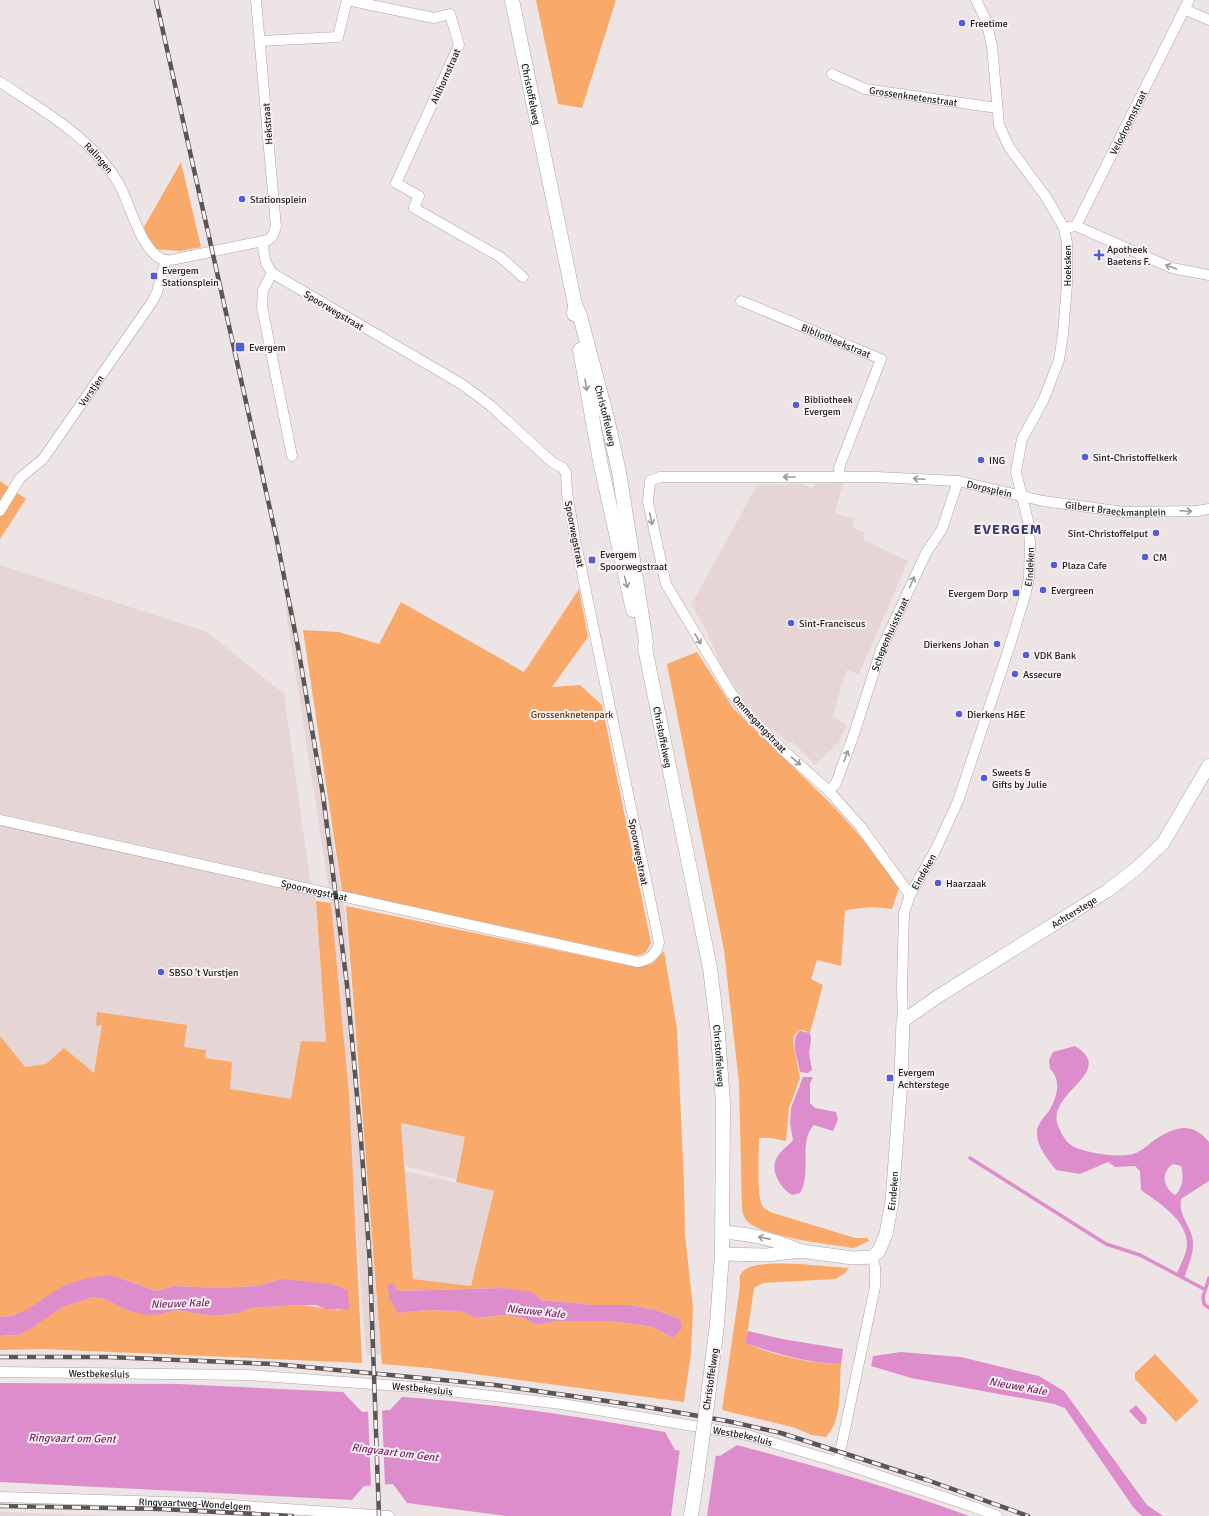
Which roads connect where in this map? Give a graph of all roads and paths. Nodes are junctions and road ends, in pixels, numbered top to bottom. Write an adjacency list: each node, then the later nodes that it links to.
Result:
1 (256, 0): 6 (street, Hekstraat)
2 (512, 0): 29 (main road, Christoffelweg)
3 (976, 0): 9 (street, Hoeksken)
4 (1187, 4): 5 (street, Velodroomstraat); 10 (street, Velodroomstraat)
5 (1209, 20)
6 (260, 41): 12 (street, Hekstraat); 16 (street, Ahlhornstraat)
7 (832, 74): 9 (street, Grossenknetenstraat)
8 (0, 82): 13 (street, Ralingen)
9 (997, 108): 11 (street, Hoeksken)
10 (1076, 226): 11 (street); 15 (street, one-way to 10)
11 (1064, 228): 21 (street, Hoeksken)
12 (262, 242): 13 (street); 14 (street)
13 (166, 260): 23 (street, Vurstjen)
14 (272, 272): 18 (street); 26 (street, Spoorwegstraat)
15 (1209, 275)
16 (523, 277)
17 (741, 301): 19 (street, Bibliotheekstraat)
18 (292, 456)
19 (840, 477): 20 (street, one-way to 19); 25 (street, Ommegangstraat, one-way to 25)
20 (958, 482): 21 (street, Dorpsplein); 25 (street, Schepenhuisstraat, one-way to 20)
21 (1022, 496): 22 (street, Gilbert Braeckmanplein, one-way to 22); 27 (street, Eindeken)
22 (1209, 509)
23 (0, 511)
24 (1209, 765): 28 (street, Achterstege)
25 (829, 791): 27 (street, Ommegangstraat)
26 (0, 820)
27 (910, 895): 28 (street, Eindeken)
28 (903, 1021): 32 (street, Eindeken)
29 (722, 1232): 30 (street, one-way to 29); 31 (main road, Christoffelweg)
30 (801, 1251): 31 (street); 32 (street)
31 (722, 1254): 37 (main road, Christoffelweg, bridge)
32 (872, 1257): 34 (street)
33 (0, 1372): 34 (street, Westbekesluis)
34 (838, 1462): 38 (street, Westbekesluis)
35 (0, 1497): 36 (street, Ringvaartweg-Wondelgem)
36 (389, 1516)
37 (691, 1516)
38 (997, 1516)

